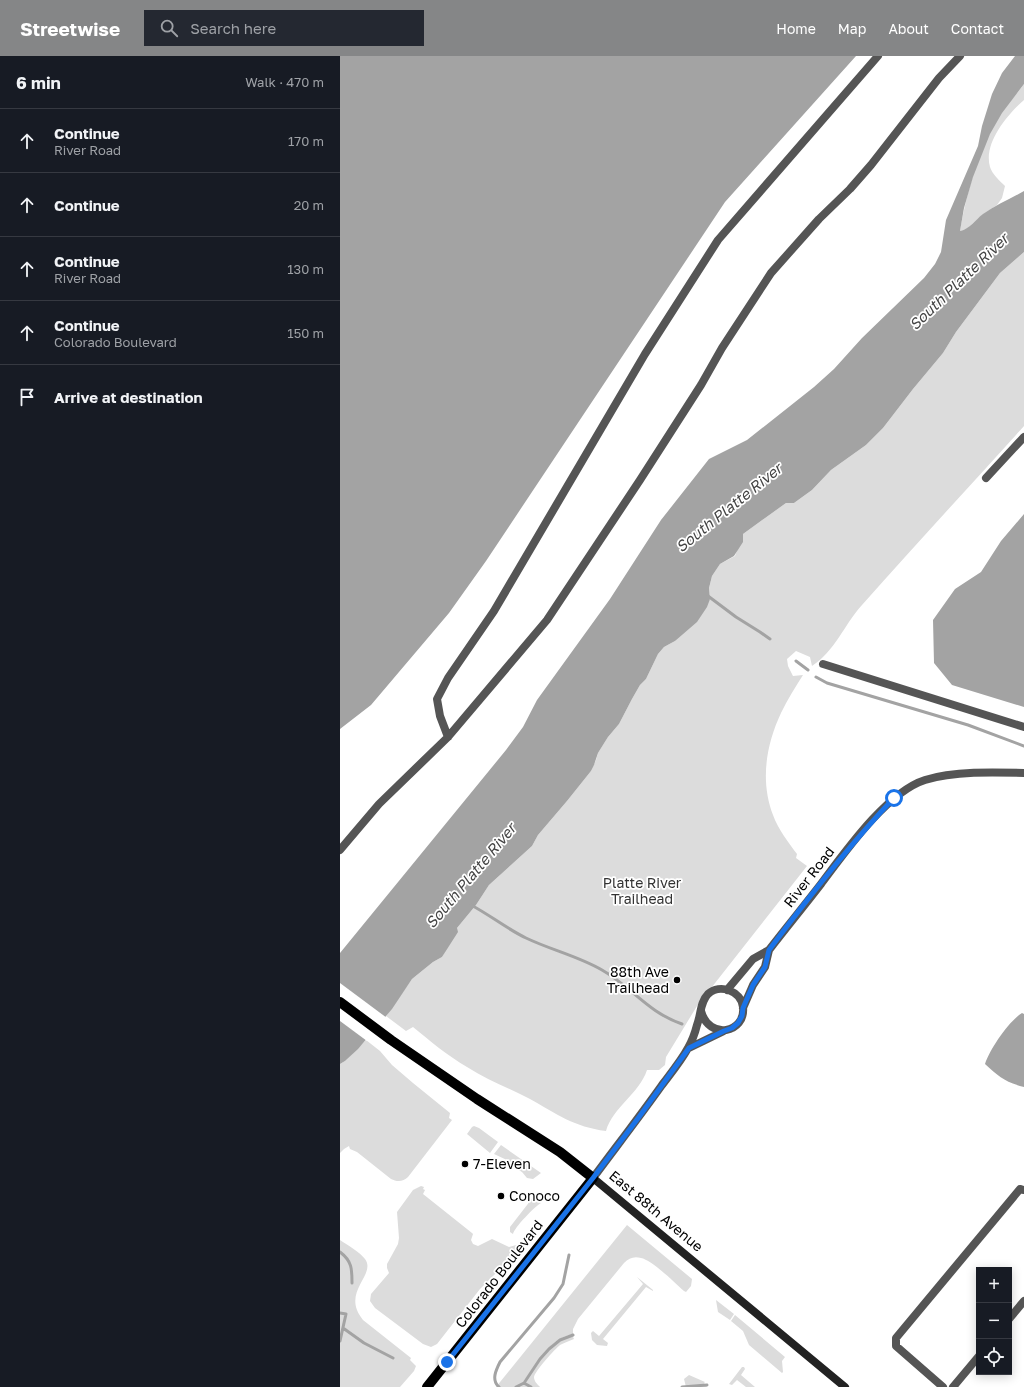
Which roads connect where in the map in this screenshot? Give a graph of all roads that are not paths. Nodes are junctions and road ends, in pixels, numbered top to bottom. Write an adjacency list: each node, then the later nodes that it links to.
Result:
1 (878, 56): 7 (street)
2 (960, 56): 7 (street)
3 (1024, 437): 4 (street)
4 (986, 478)
5 (823, 664): 6 (street)
6 (1024, 726)
7 (448, 737): 9 (street)
8 (1024, 773): 10 (street, River Road)
9 (340, 850)
10 (769, 950): 11 (street, River Road); 13 (street, River Road)
11 (727, 990): 13 (street); 14 (street)
12 (340, 1002): 17 (main road, East 88th Avenue)
13 (743, 1008): 15 (street)
14 (701, 1011): 15 (street); 16 (street)
15 (724, 1031): 16 (street)
16 (689, 1048): 17 (street)
17 (593, 1178): 22 (main road, Colorado Boulevard); 23 (main road, East 88th Avenue)
18 (1024, 1190): 24 (street)
19 (1024, 1301): 20 (street)
20 (1012, 1315)
21 (976, 1360): 25 (street)
22 (427, 1387)
23 (845, 1387)
24 (943, 1387)
25 (953, 1387)

